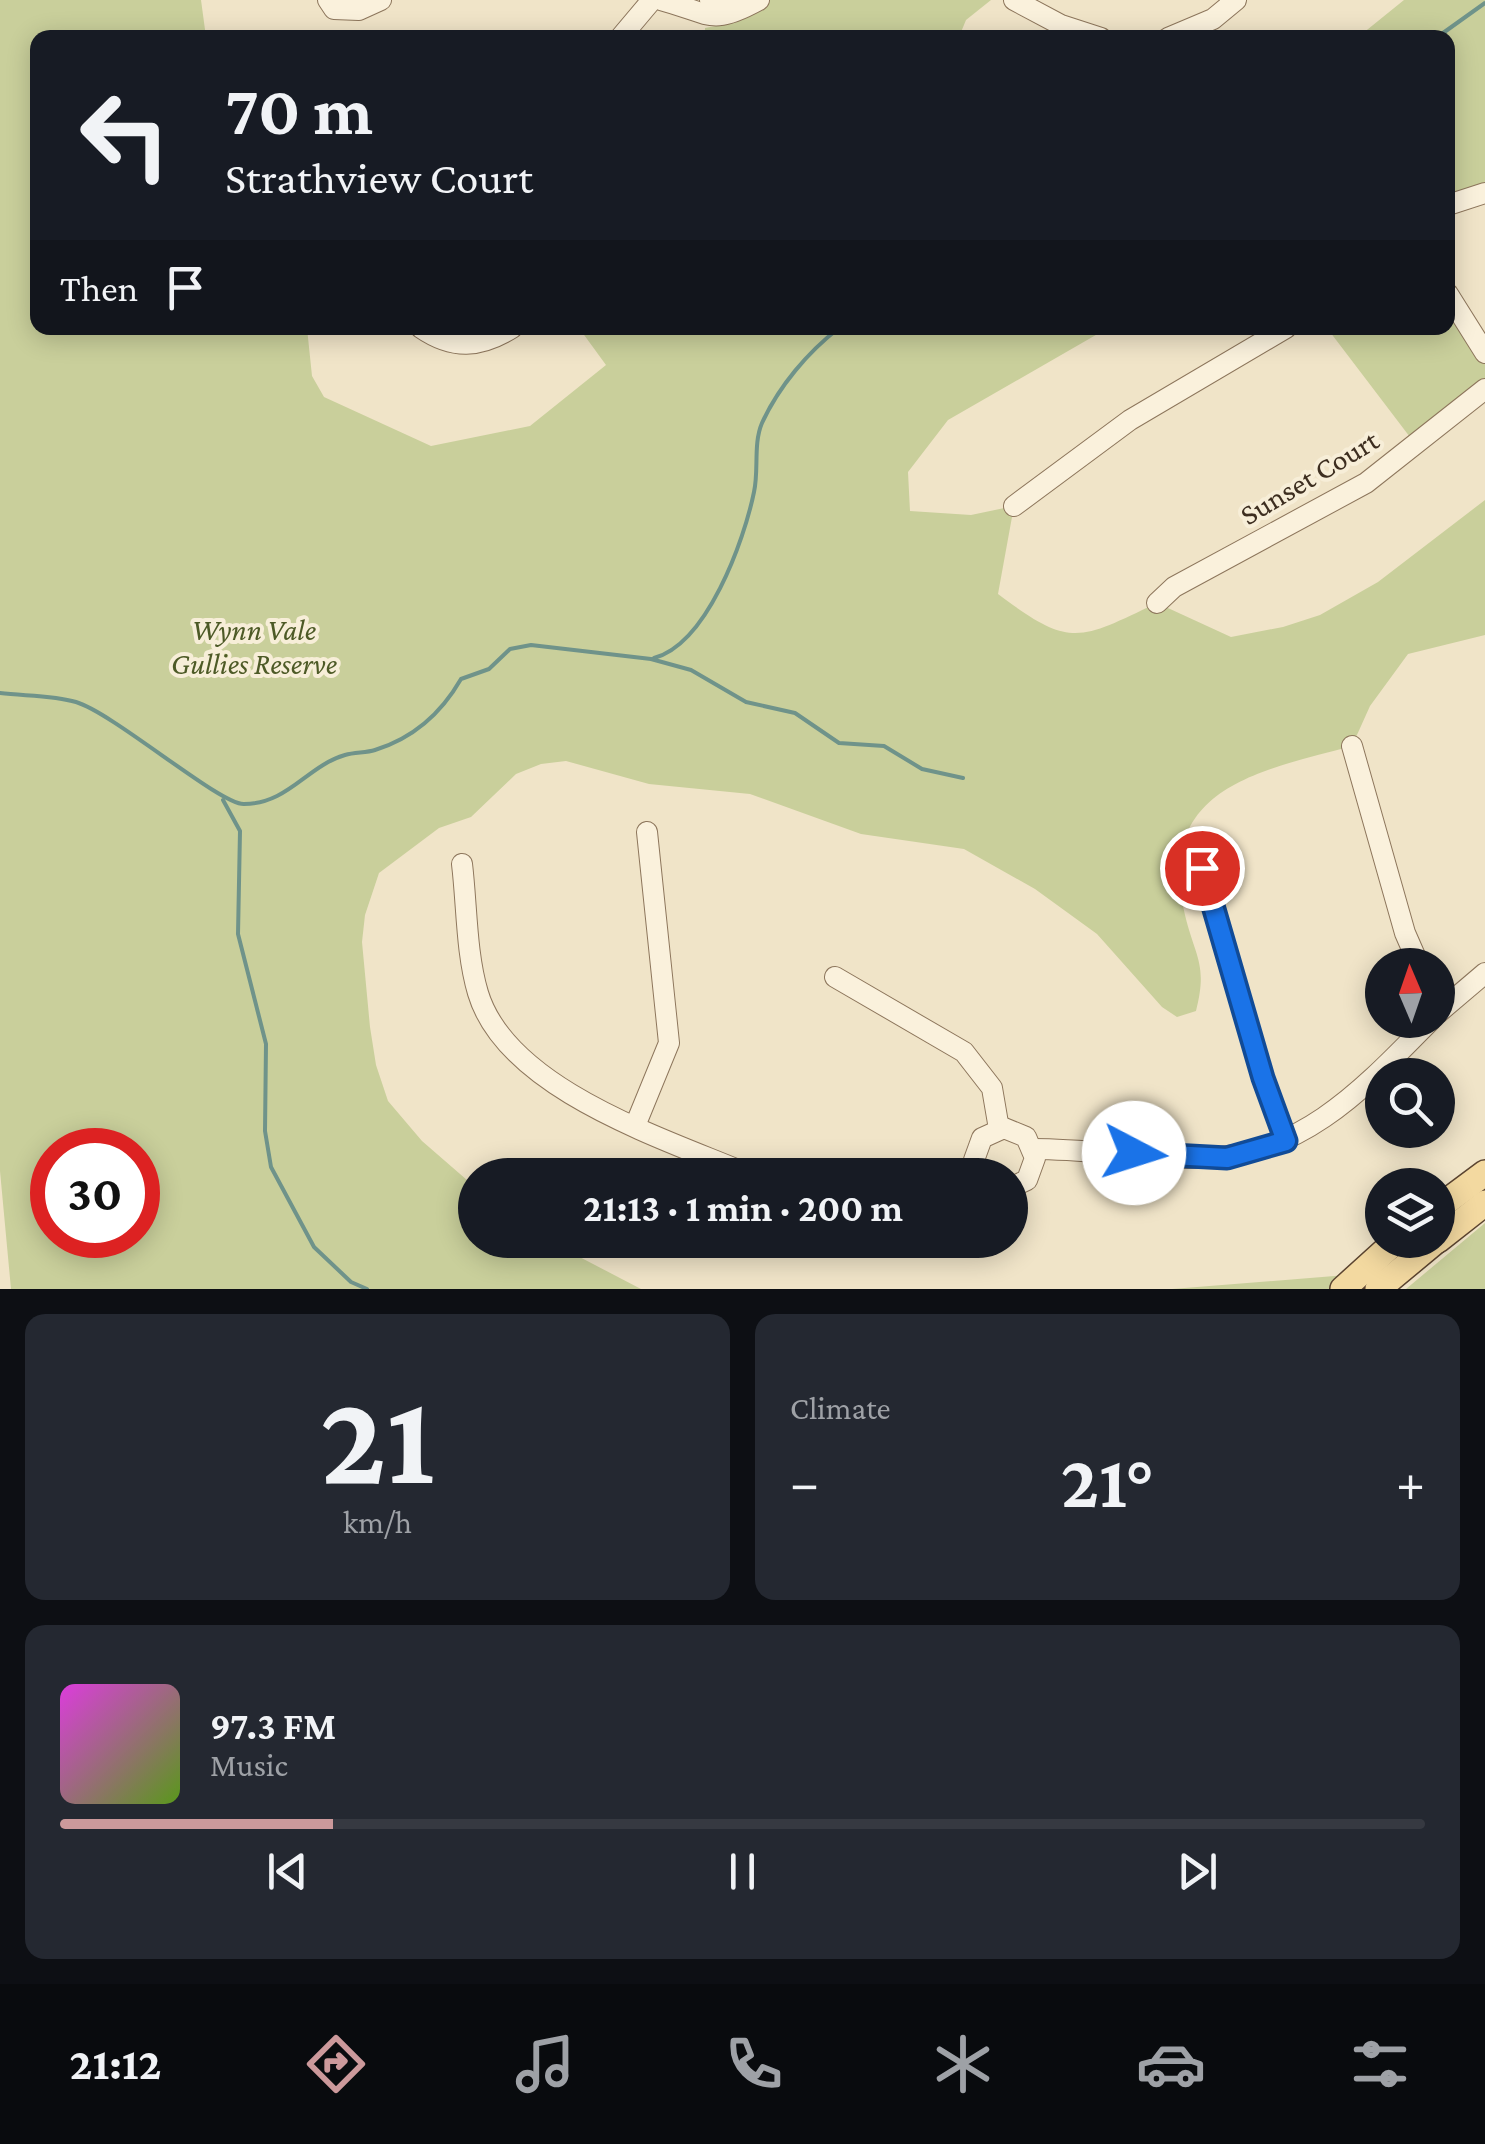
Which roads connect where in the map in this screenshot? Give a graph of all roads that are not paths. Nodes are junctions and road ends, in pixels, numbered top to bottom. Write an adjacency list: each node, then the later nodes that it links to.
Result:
1 (328, 0): 2 (street)
2 (381, 0)
3 (652, 0): 9 (street)
4 (662, 0): 8 (street)
5 (710, 0): 8 (street)
6 (1014, 0): 10 (street)
7 (1236, 0): 11 (street)
8 (754, 3)
9 (627, 30)
10 (1078, 30)
11 (1187, 30)
12 (1485, 193): 13 (street)
13 (1455, 203)
14 (1455, 305): 18 (street)
15 (434, 335): 16 (street)
16 (501, 335)
17 (1274, 335): 20 (street)
18 (1485, 353)
19 (1485, 389): 21 (street, Sunset Court)
20 (1014, 506)
21 (1157, 603)
22 (1352, 746): 26 (street)
23 (647, 832): 31 (street)
24 (462, 864): 31 (street)
25 (1202, 868): 33 (street)
26 (1412, 948)
27 (1485, 973): 29 (street)
28 (834, 977): 32 (street)
29 (1455, 993)
30 (1413, 1038): 33 (street)
31 (635, 1126): 35 (street)
32 (999, 1129): 34 (street); 36 (street)
33 (1286, 1141): 34 (street)
34 (1034, 1149): 38 (street)
35 (710, 1158)
36 (975, 1158)
37 (1485, 1173): 39 (main road)
38 (1028, 1176)
39 (1455, 1195)
40 (1485, 1203): 41 (main road)
41 (1455, 1226)
42 (1377, 1258): 44 (main road)
43 (1415, 1258): 45 (main road)
44 (1343, 1289)
45 (1378, 1289)

